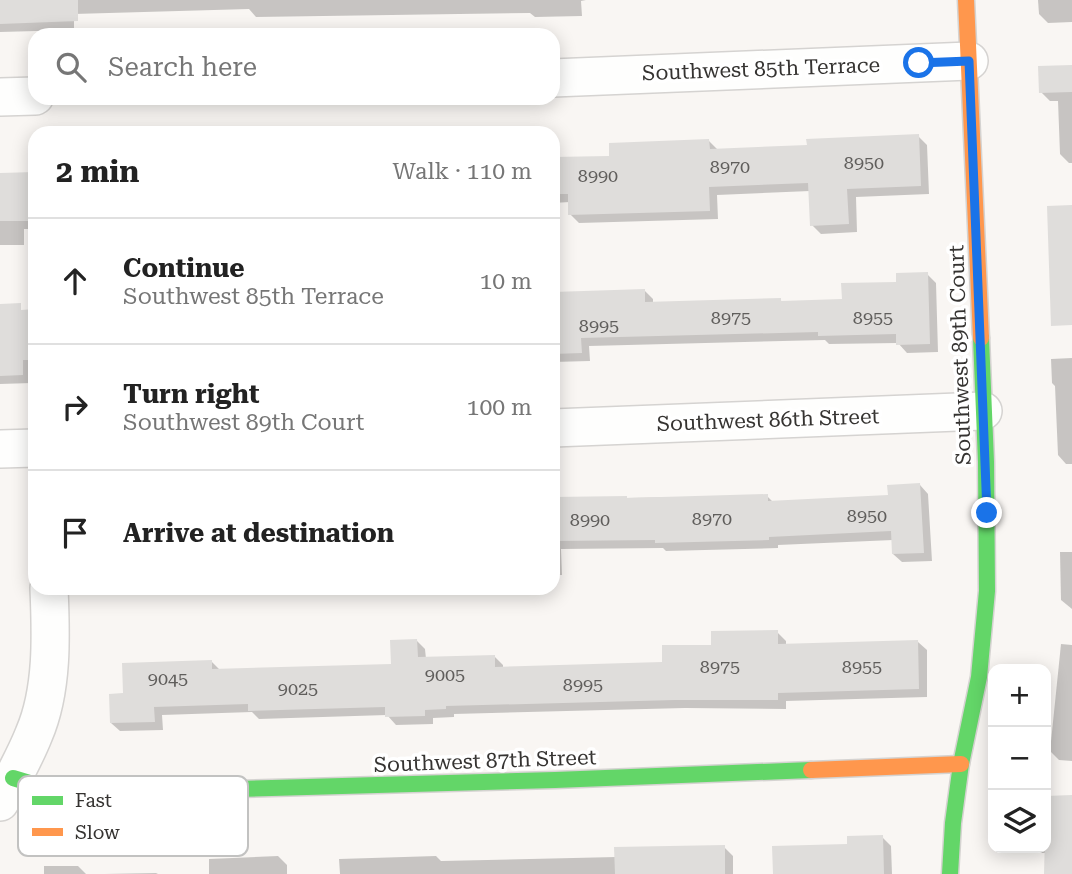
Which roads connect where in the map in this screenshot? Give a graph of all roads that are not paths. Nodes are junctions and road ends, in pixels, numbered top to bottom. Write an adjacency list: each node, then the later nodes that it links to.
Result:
1 (966, 0): 2 (street, Southwest 89th Court)
2 (969, 61): 3 (street, Southwest 85th Terrace); 6 (street, Southwest 89th Court)
3 (560, 78)
4 (28, 96): 5 (street)
5 (0, 97)
6 (984, 411): 7 (street, Southwest 86th Street); 11 (street, Southwest 89th Court)
7 (560, 428)
8 (28, 448): 9 (street)
9 (0, 449)
10 (49, 595): 13 (street)
11 (961, 764): 12 (street, Southwest 87th Street); 14 (street, Southwest 89th Court)
12 (248, 789)
13 (7, 790)
14 (950, 874)

